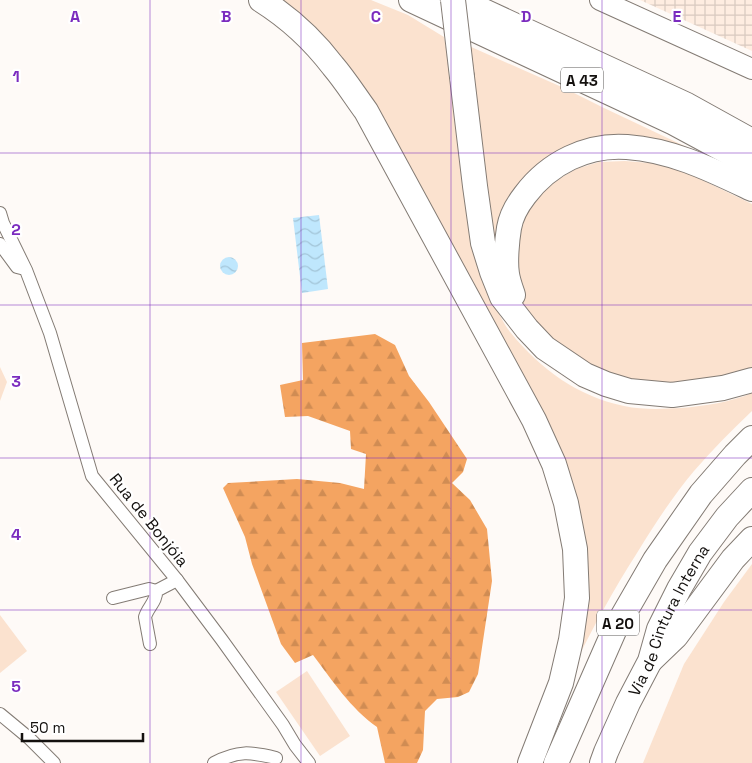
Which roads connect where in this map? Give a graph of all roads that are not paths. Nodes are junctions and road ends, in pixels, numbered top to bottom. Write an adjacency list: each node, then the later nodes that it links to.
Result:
1 (261, 0): 29 (highway)
2 (411, 0): 8 (highway, A 43)
3 (453, 0): 13 (highway, bridge)
4 (460, 0): 7 (highway, A 43)
5 (600, 0): 6 (main road)
6 (752, 69)
7 (752, 141)
8 (752, 164)
9 (752, 189): 13 (highway)
10 (0, 213): 12 (street, Rua de Bonjóia)
11 (0, 244): 12 (street)
12 (26, 270): 18 (street, Rua de Bonjóia)
13 (527, 329): 14 (highway)
14 (752, 380)
15 (752, 438): 30 (highway, A 20)
16 (752, 490): 22 (highway, Via de Cintura Interna / A 20)
17 (752, 539): 22 (highway)
18 (177, 580): 19 (street); 24 (street, Rua de Bonjóia)
19 (156, 591): 20 (street); 21 (street)
20 (113, 598)
21 (150, 644)
22 (650, 661): 31 (highway, Via de Cintura Interna / A 20)
23 (0, 714): 26 (street)
24 (295, 745): 25 (street); 28 (street, Rua de Bonjóia)
25 (276, 761): 27 (street)
26 (54, 763)
27 (214, 763)
28 (309, 763)
29 (530, 763)
30 (556, 763)
31 (602, 763)

